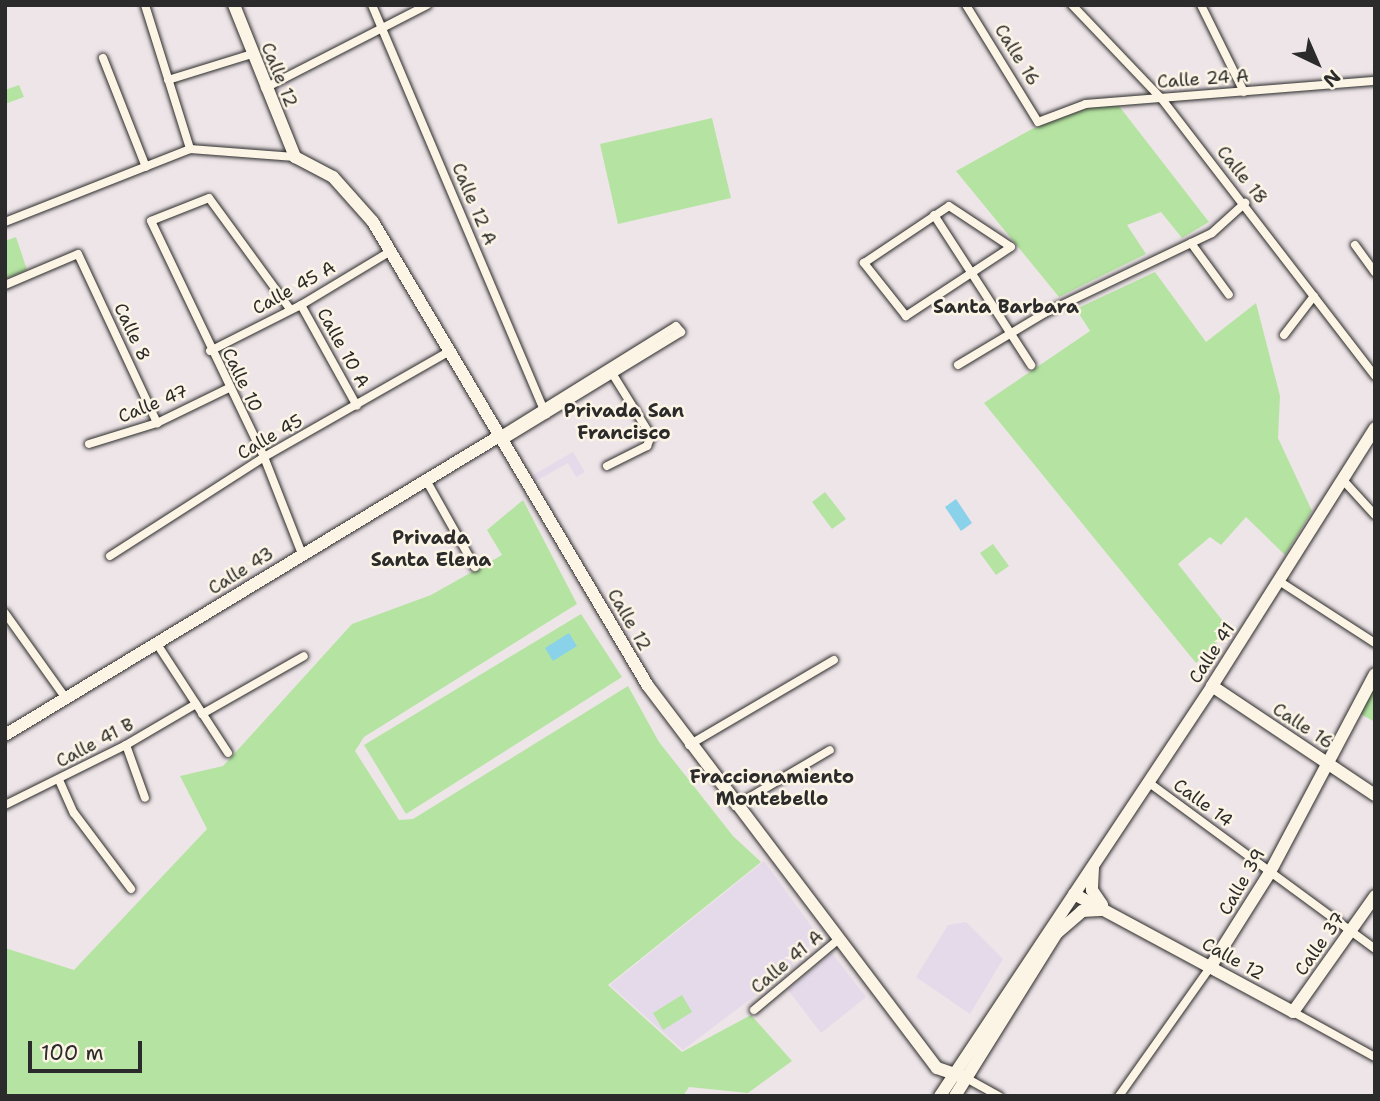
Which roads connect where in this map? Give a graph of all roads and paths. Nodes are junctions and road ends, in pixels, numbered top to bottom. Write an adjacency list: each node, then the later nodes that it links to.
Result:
1 (145, 5): 11 (street)
2 (234, 5): 9 (street, Calle 12)
3 (372, 5): 8 (street, Calle 12 A)
4 (427, 5): 8 (street)
5 (966, 5): 16 (street, Calle 16)
6 (1072, 5): 15 (street, Calle 18)
7 (1201, 5): 14 (street)
8 (381, 29): 13 (street); 44 (street, Calle 12 A)
9 (251, 54): 11 (street); 13 (street, Calle 12)
10 (103, 58): 19 (street)
11 (168, 80): 17 (street)
12 (1375, 81): 14 (street, Calle 24 A)
13 (265, 88): 18 (street, Calle 12)
14 (1244, 92): 15 (street, Calle 24 A)
15 (1161, 98): 16 (street, Calle 24 A); 20 (street, Calle 18)
16 (1038, 122)
17 (190, 149): 18 (street, Calle 12); 19 (street)
18 (295, 157): 26 (street, Calle 12)
19 (146, 167): 23 (street)
20 (1245, 203): 24 (street); 31 (street, Calle 18)
21 (934, 215): 27 (street); 27 (street); 27 (street)
22 (151, 221): 33 (street, Calle 10 A); 36 (street, Calle 10)
23 (5, 222)
24 (1191, 243): 30 (street); 34 (street)
25 (1355, 245): 28 (street)
26 (391, 251): 32 (street, Calle 45 A); 37 (street, Calle 12)
27 (973, 273): 34 (street)
28 (1375, 273)
29 (5, 285): 45 (street, Calle 8)
30 (1229, 295)
31 (1314, 296): 35 (street); 41 (street, Calle 18)
32 (301, 305): 33 (street, Calle 45 A); 43 (street, Calle 10 A)
33 (290, 309): 36 (street, Calle 45 A)
34 (1012, 331): 38 (street); 39 (street)
35 (1284, 335)
36 (210, 351): 42 (street, Calle 10)
37 (450, 351): 43 (street, Calle 45); 47 (street, Calle 12)
38 (958, 365)
39 (1031, 365)
40 (612, 372): 40 (street); 44 (street); 50 (street)
41 (1375, 376)
42 (227, 389): 45 (street, Calle 47); 49 (street, Calle 10)
43 (357, 406): 49 (street, Calle 45)
44 (545, 411): 47 (street)
45 (158, 423): 48 (street, Calle 47)
46 (1375, 428): 52 (street, Calle 41)
47 (501, 438): 51 (street, Calle 43); 70 (street, Calle 12)
48 (89, 444)
49 (264, 457): 54 (street, Calle 10); 55 (street, Calle 45)
50 (607, 466)
51 (426, 480): 54 (street, Calle 43); 56 (street)
52 (1343, 480): 53 (street); 57 (street, Calle 41)
53 (1375, 515)
54 (302, 554): 60 (street, Calle 43)
55 (110, 556)
56 (475, 567)
57 (1279, 581): 59 (street); 64 (street, Calle 41)
58 (5, 613): 65 (street)
59 (1375, 643)
60 (157, 644): 65 (street, Calle 43); 66 (street)
61 (304, 656): 67 (street)
62 (834, 660): 70 (street)
63 (1375, 674): 73 (street, Calle 39)
64 (1212, 685): 73 (street, Calle 16); 75 (street, Calle 41)
65 (65, 697): 68 (street, Calle 43)
66 (196, 704): 67 (street); 69 (street, Calle 41 B)
67 (202, 714): 72 (street)
68 (5, 735)
69 (126, 745): 74 (street, Calle 41 B); 77 (street)
70 (689, 745): 79 (street, Calle 12)
71 (830, 750): 79 (street)
72 (228, 753)
73 (1326, 761): 76 (street, Calle 16); 81 (street, Calle 39)
74 (59, 780): 78 (street, Calle 41 B); 82 (street)
75 (1148, 782): 80 (street, Calle 41); 81 (street, Calle 14)
76 (1375, 795)
77 (145, 798)
78 (5, 805)
79 (735, 806): 87 (street, Calle 12)
80 (1097, 860): 83 (street, Calle 41); 85 (street)
81 (1269, 874): 86 (street, Calle 14); 89 (street, Calle 39)
82 (131, 889)
83 (1074, 894): 85 (street, Calle 12); 93 (street, Calle 41)
84 (1375, 895): 86 (street, Calle 37)
85 (1107, 911): 89 (street, Calle 12); 93 (street)
86 (1352, 931): 88 (street, Calle 14); 91 (street, Calle 37)
87 (839, 939): 90 (street, Calle 41 A); 93 (street, Calle 12)
88 (1375, 949)
89 (1211, 966): 91 (street, Calle 12); 97 (street, Calle 39)
90 (754, 1010)
91 (1293, 1013): 92 (street, Calle 12)
92 (1375, 1056)
93 (960, 1077): 94 (street); 95 (street); 96 (street)
94 (940, 1096)
95 (955, 1096)
96 (999, 1096)
97 (1119, 1096)

